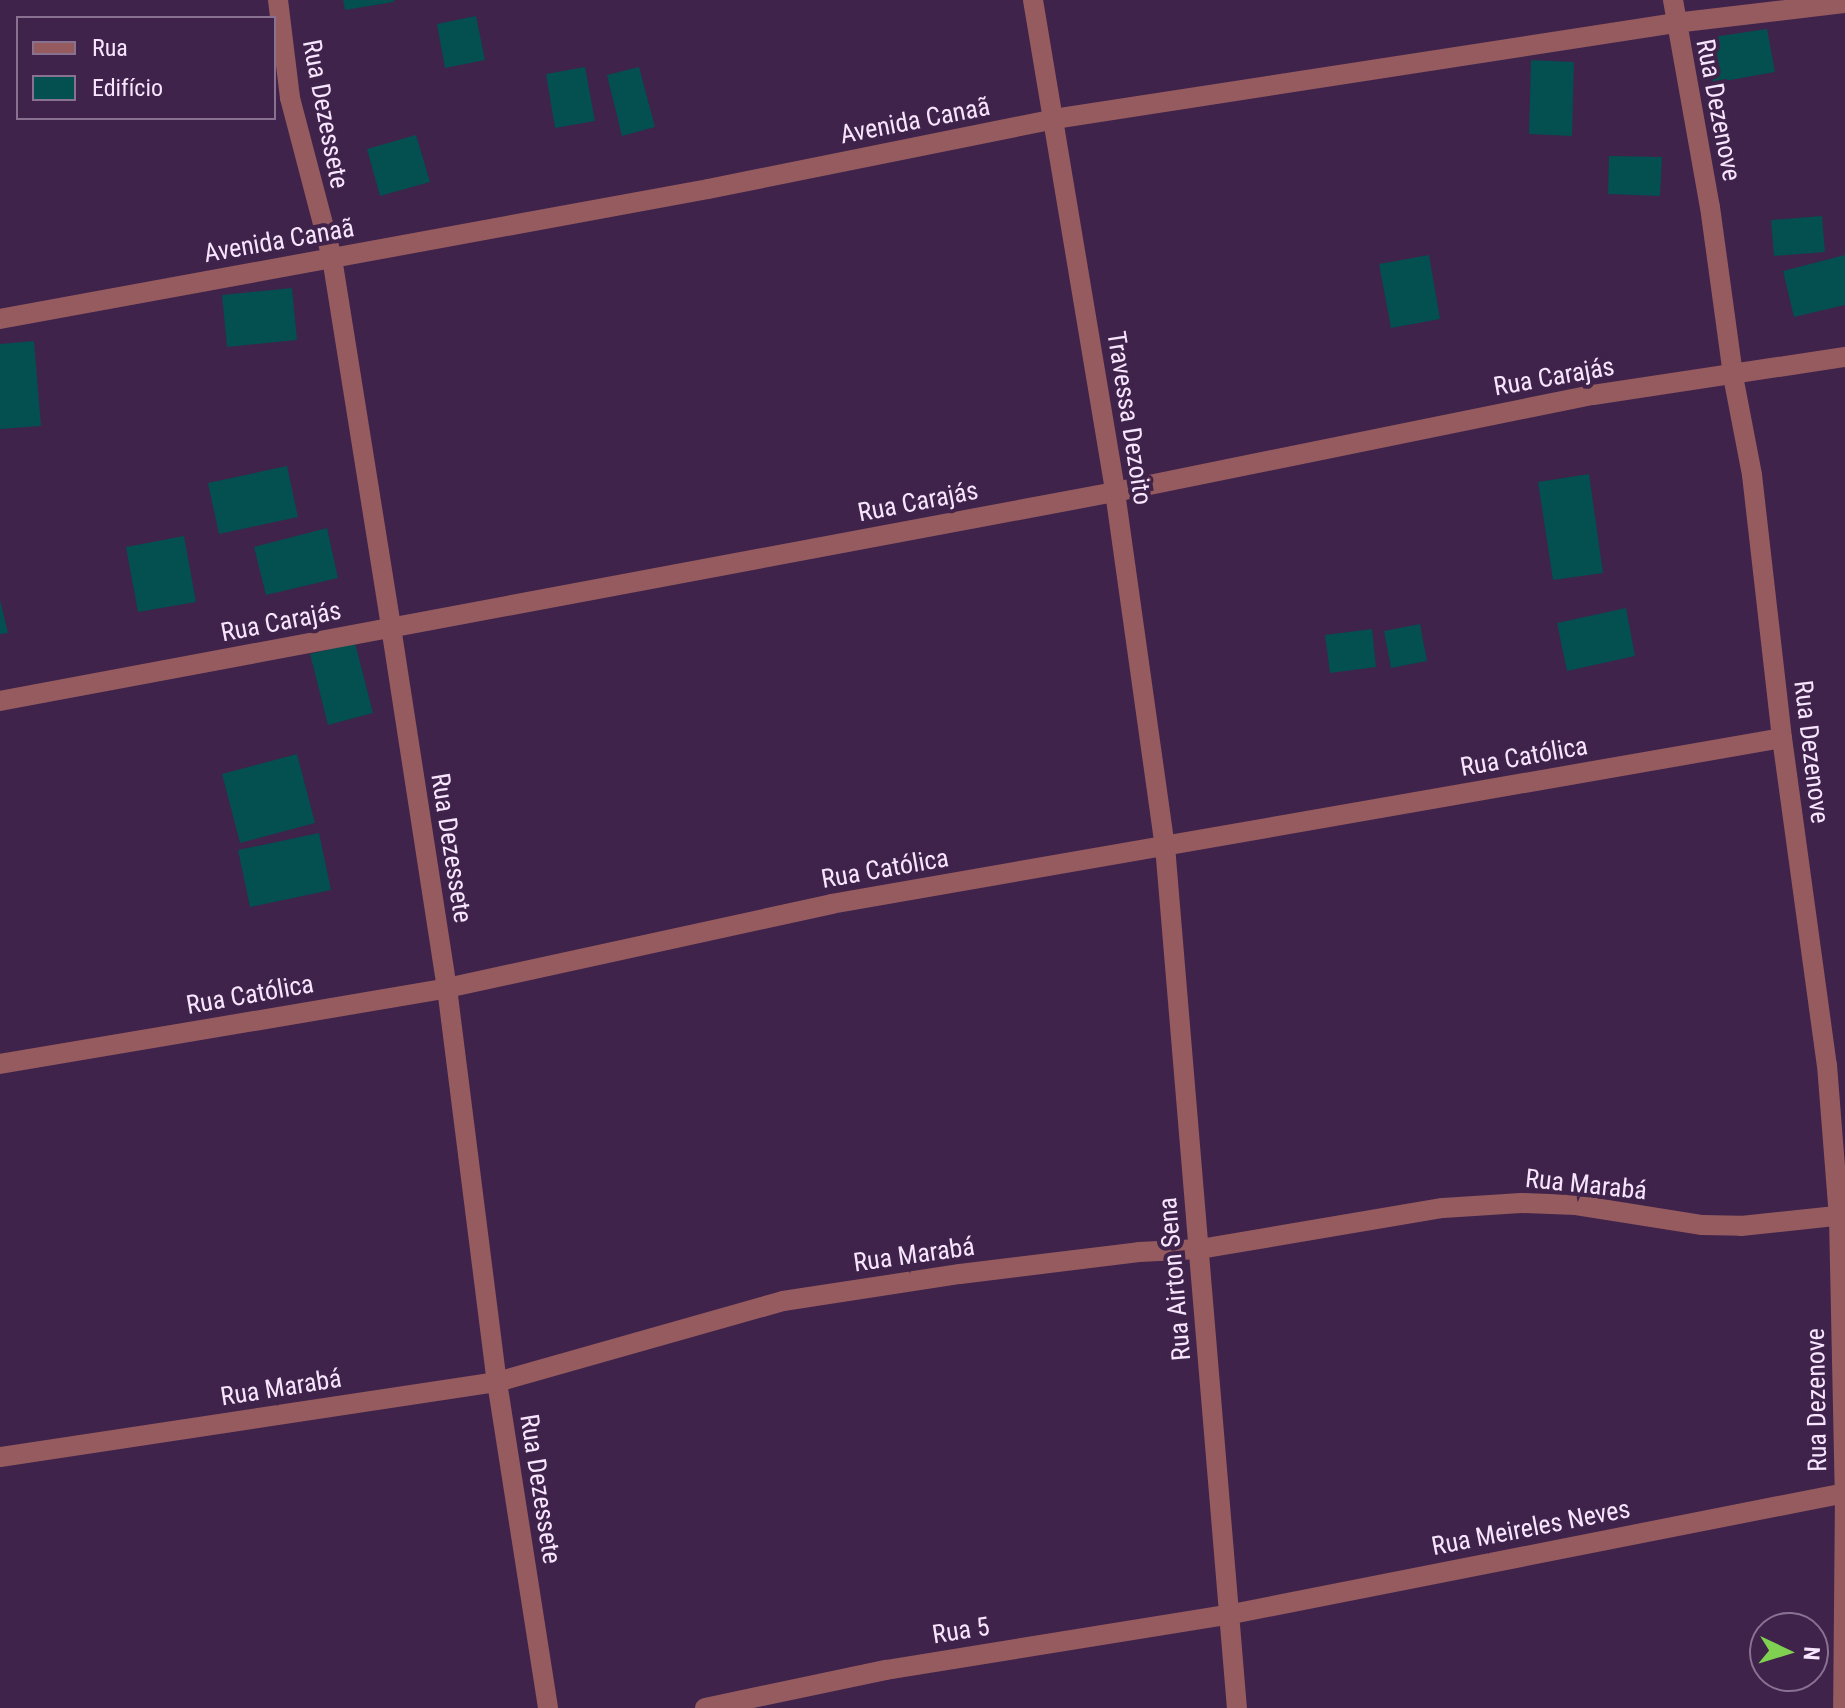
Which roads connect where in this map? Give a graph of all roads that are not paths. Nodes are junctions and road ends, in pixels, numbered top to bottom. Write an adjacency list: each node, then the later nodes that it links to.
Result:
1 (278, 0): 7 (street, Rua Dezessete)
2 (1033, 0): 6 (street, Travessa Dezoito)
3 (1673, 0): 5 (street, Rua Dezenove)
4 (1845, 3): 5 (street, Avenida Canaã)
5 (1675, 23): 6 (street, Avenida Canaã); 10 (street, Rua Dezenove)
6 (1054, 119): 7 (street, Avenida Canaã); 11 (street, Travessa Dezoito)
7 (332, 258): 8 (street, Avenida Canaã); 12 (street, Rua Dezessete)
8 (0, 319)
9 (1845, 357): 10 (street, Rua Carajás)
10 (1733, 376): 11 (street, Rua Carajás); 14 (street, Rua Dezenove)
11 (1115, 492): 12 (street, Rua Carajás); 15 (street, Travessa Dezoito)
12 (391, 627): 13 (street, Rua Carajás); 16 (street, Rua Dezessete)
13 (0, 701)
14 (1782, 738): 15 (street, Rua Católica); 18 (street, Rua Dezenove)
15 (1165, 846): 16 (street, Rua Católica); 19 (street, Rua Airton Sena)
16 (447, 988): 17 (street, Rua Católica); 20 (street, Rua Dezessete)
17 (0, 1064)
18 (1842, 1216): 19 (street, Rua Marabá); 22 (street, Rua Dezenove)
19 (1200, 1249): 20 (street, Rua Marabá); 23 (street, Rua Airton Sena)
20 (497, 1382): 21 (street, Rua Marabá); 24 (street, Rua Dezessete)
21 (0, 1457)
22 (1845, 1493): 23 (street, Rua Meireles Neves); 27 (street, Rua Dezenove)
23 (1227, 1615): 25 (street, Rua 5); 26 (street, Rua Airton Sena)
24 (548, 1708)
25 (705, 1708)
26 (1237, 1708)
27 (1843, 1708)

